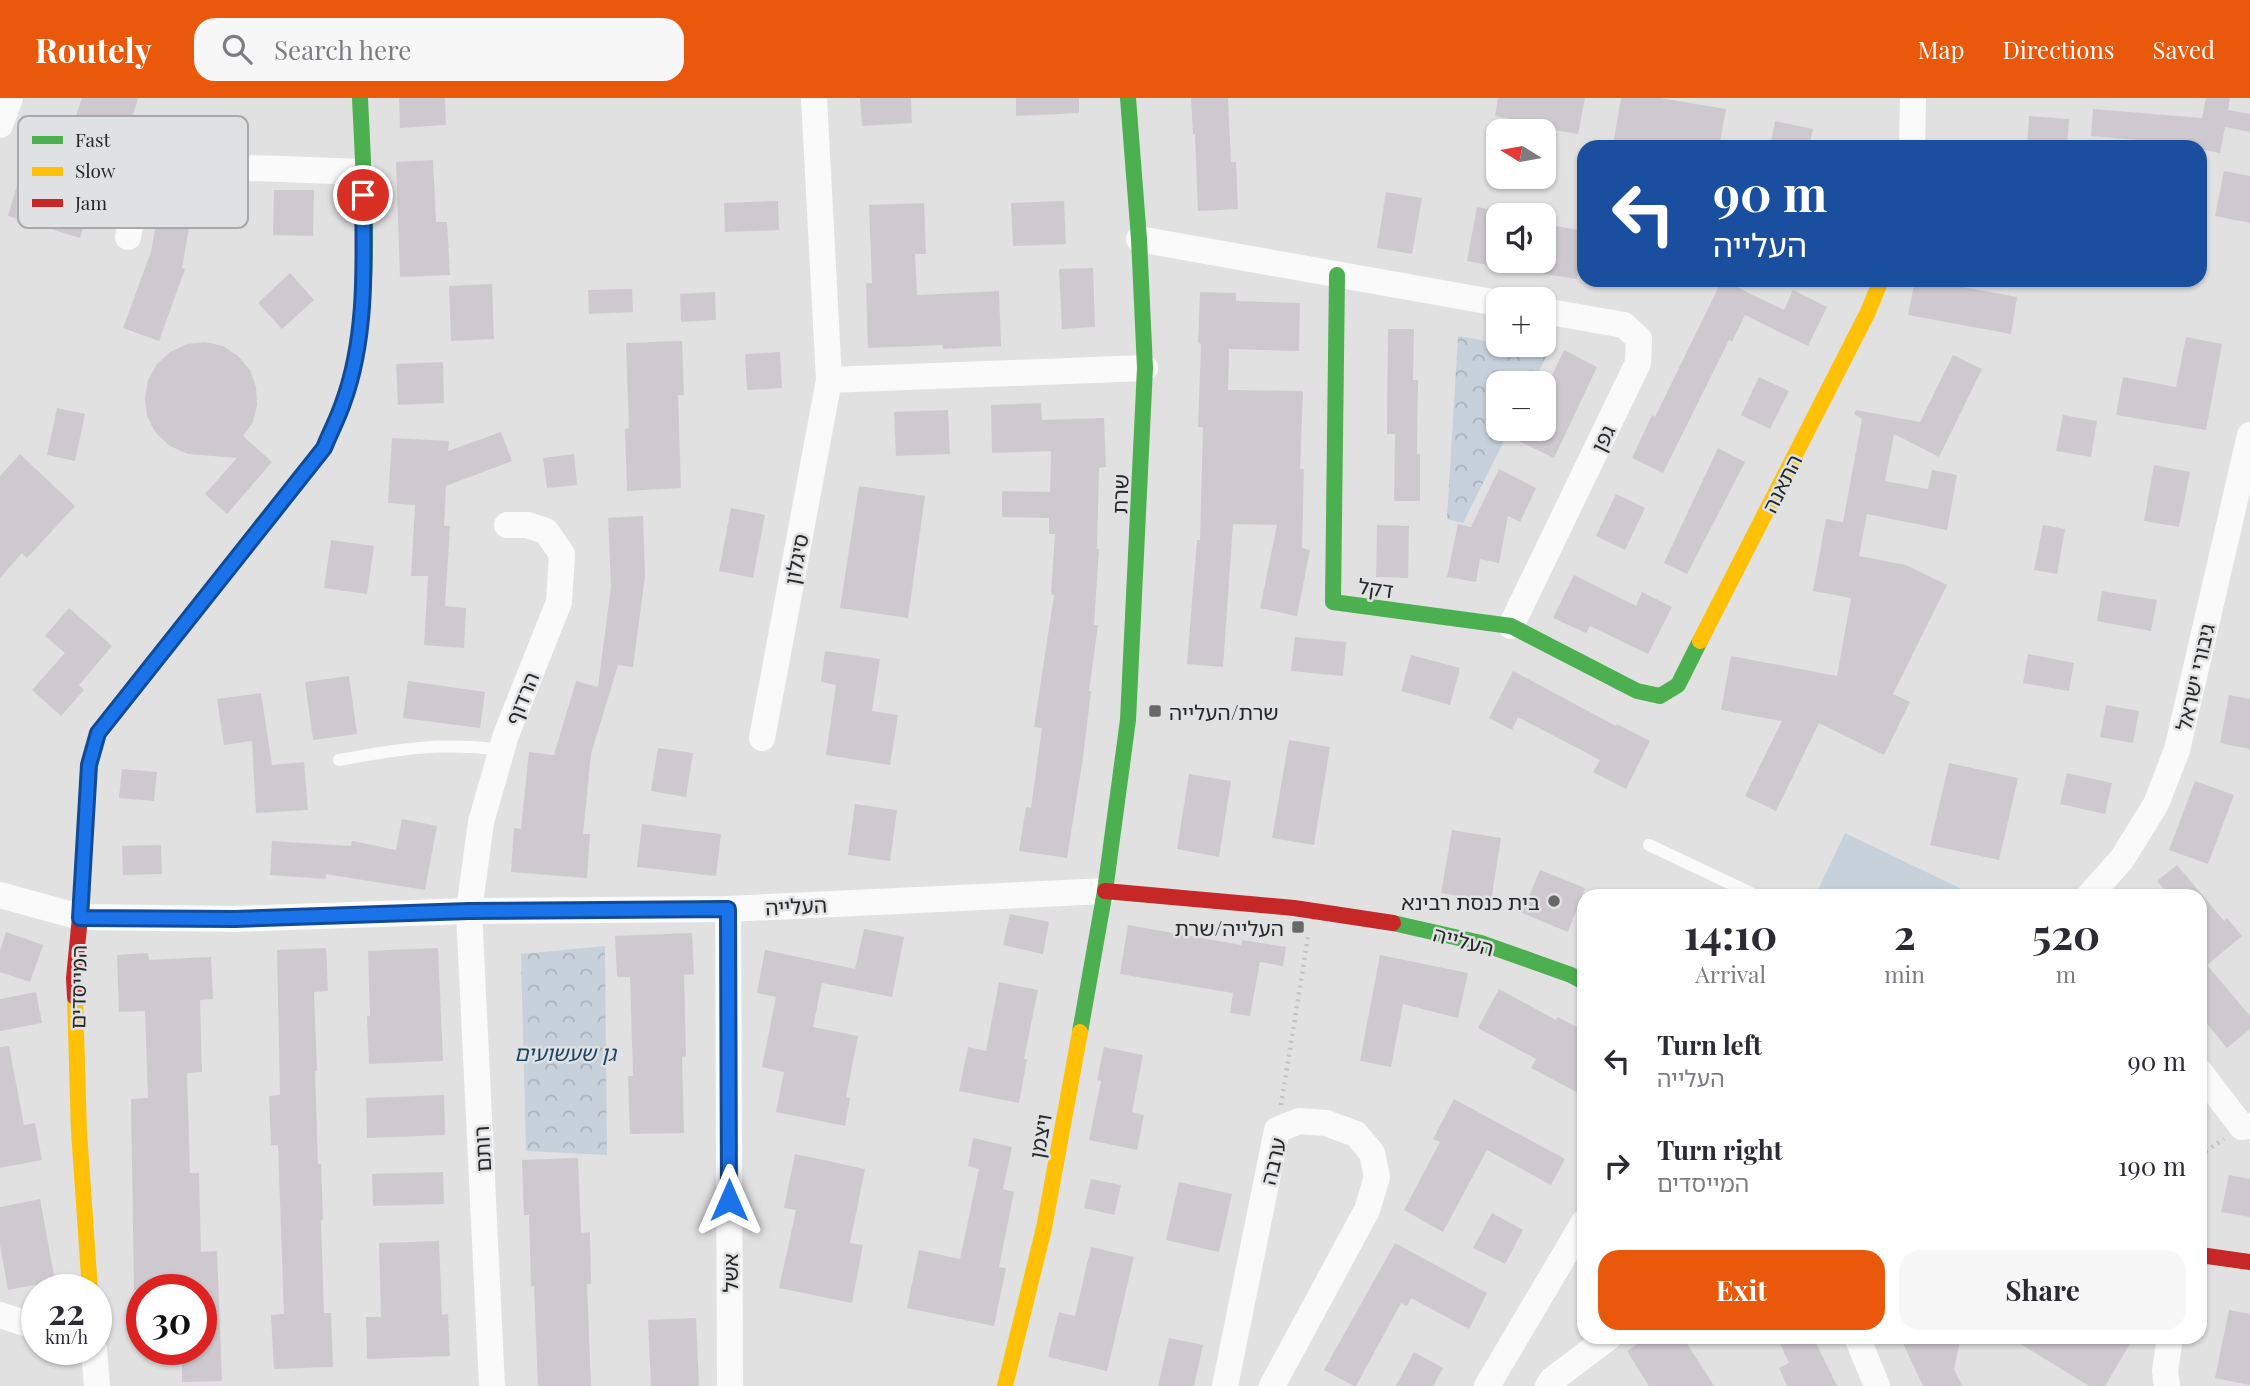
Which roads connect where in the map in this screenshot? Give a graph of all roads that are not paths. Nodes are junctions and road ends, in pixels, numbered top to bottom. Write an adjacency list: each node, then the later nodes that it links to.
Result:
1 (10, 98): 6 (street)
2 (360, 98): 9 (street, המייסדים)
3 (814, 98): 18 (street, סיגלון)
4 (1128, 98): 12 (street, שרת)
5 (1913, 98): 7 (street)
6 (0, 125)
7 (1912, 140)
8 (248, 167): 9 (street)
9 (362, 172): 33 (street, המייסדים)
10 (130, 228): 11 (street)
11 (128, 237)
12 (1139, 239): 13 (street); 17 (street, שרת)
13 (1337, 275): 15 (street); 21 (street, דקל)
14 (1878, 287): 22 (street, התאנה)
15 (1486, 301)
16 (1556, 314): 21 (street, גפן)
17 (1145, 368): 18 (street); 29 (street, שרת)
18 (829, 380): 23 (street, סיגלון)
19 (2250, 435): 28 (street, גיבורי ישראל)
20 (507, 525): 24 (street, הרדוף)
21 (1511, 626): 22 (street, דקל)
22 (1678, 685)
23 (762, 738)
24 (502, 750): 25 (lane); 32 (street, הרדוף)
25 (339, 760)
26 (1649, 845): 27 (lane)
27 (1742, 889)
28 (2095, 889)
29 (1104, 891): 31 (street, העלייה); 34 (street, העלייה); 50 (street, ויצמן)
30 (0, 895): 33 (street, העלייה)
31 (728, 909): 32 (street, העלייה); 49 (street, אשל)
32 (469, 911): 33 (street, העלייה); 48 (street, רותם)
33 (80, 918): 40 (street, המייסדים)
34 (1577, 978)
35 (2207, 1081): 36 (street)
36 (2250, 1126)
37 (1577, 1234): 53 (street)
38 (2207, 1256): 39 (street)
39 (2250, 1262)
40 (89, 1274)
41 (0, 1315): 42 (street)
42 (21, 1322)
43 (1600, 1344): 54 (street)
44 (1860, 1344): 55 (street)
45 (2169, 1344): 56 (street)
46 (95, 1365): 47 (street)
47 (97, 1386)
48 (492, 1386)
49 (730, 1386)
50 (1006, 1386)
51 (1225, 1386): 52 (street, ערבה)
52 (1272, 1386)
53 (1487, 1386)
54 (1548, 1386)
55 (1877, 1386)
56 (2167, 1386)

